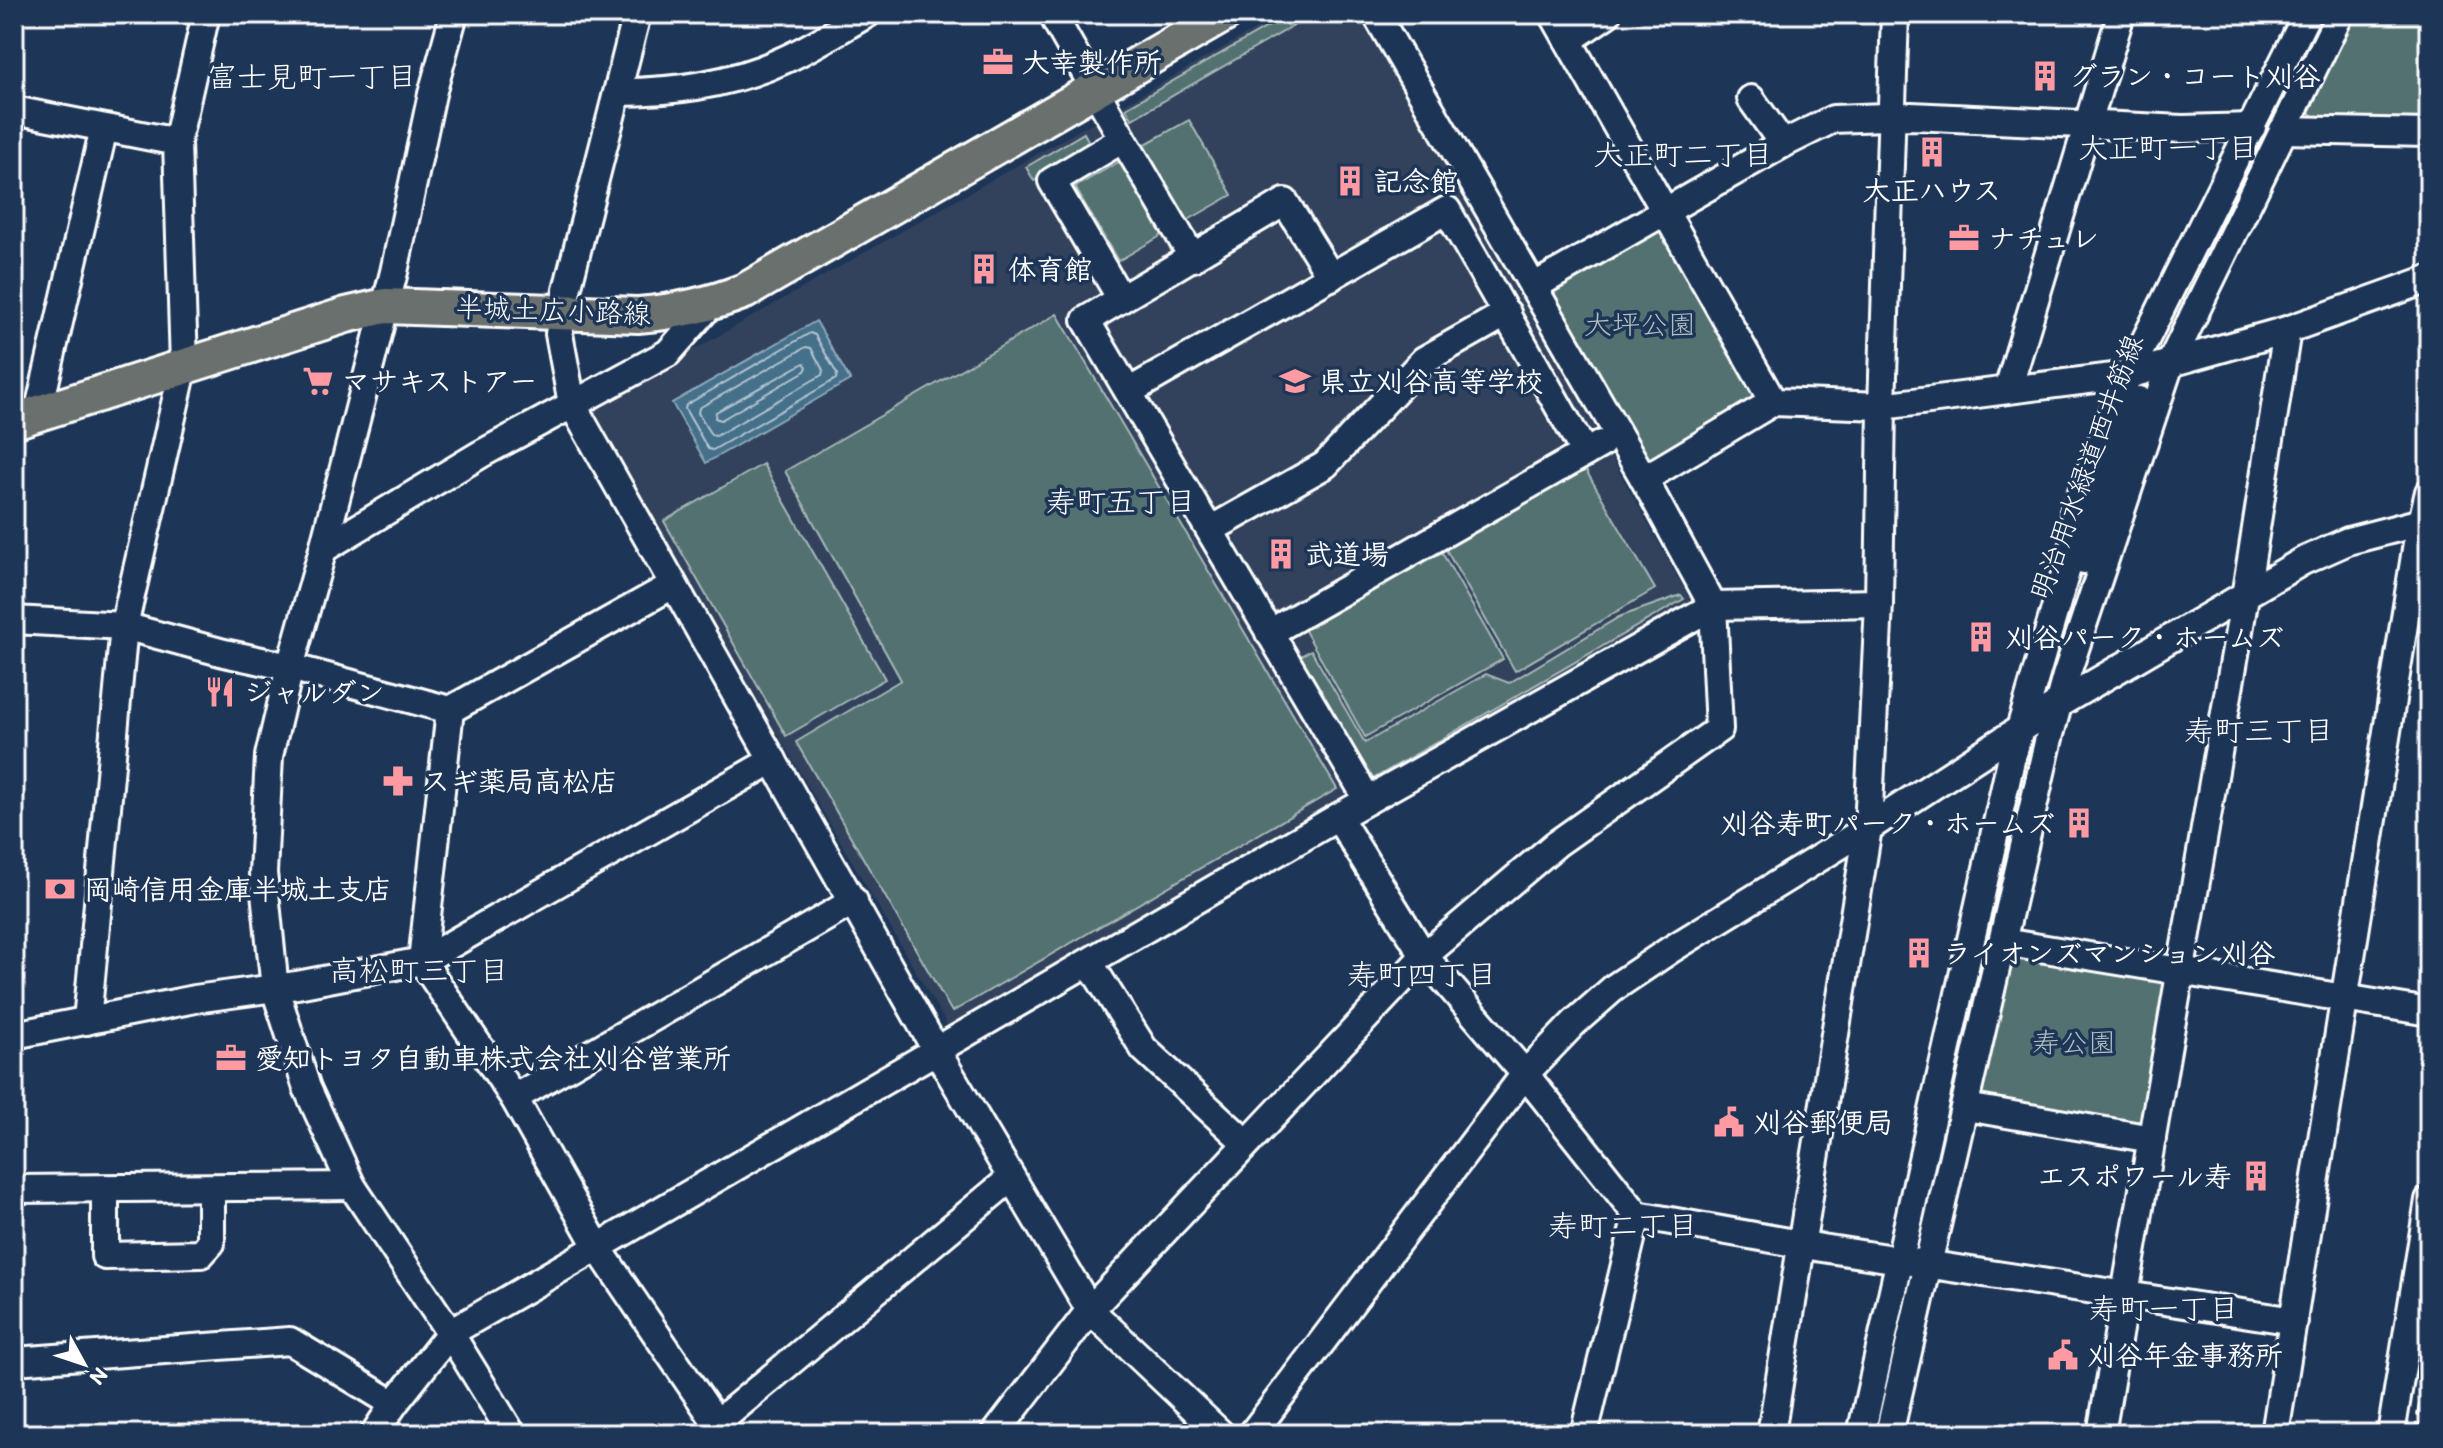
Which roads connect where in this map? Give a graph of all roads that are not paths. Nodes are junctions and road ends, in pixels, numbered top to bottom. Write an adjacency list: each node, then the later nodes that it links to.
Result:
1 (206, 14): 27 (street)
2 (454, 14): 36 (street)
3 (637, 14): 17 (street)
4 (867, 14): 17 (street)
5 (1052, 14): 16 (street)
6 (1225, 14): 16 (main road, 半城土広小路線)
7 (1376, 14): 33 (street)
8 (1553, 14): 15 (street)
9 (1607, 14): 15 (street)
10 (1895, 14): 20 (street)
11 (2121, 14): 21 (street)
12 (2307, 14): 22 (street)
13 (2322, 14): 41 (street, 明治用水緑道西井筋線)
14 (2340, 14): 24 (street)
15 (1569, 40): 29 (street)
16 (1095, 89): 26 (street); 35 (main road, 半城土広小路線)
17 (619, 92): 38 (street)
18 (1751, 99): 28 (street)
19 (14, 110): 23 (street)
20 (1892, 116): 21 (street); 28 (street); 46 (street)
21 (2089, 123): 22 (street); 42 (street)
22 (2252, 127): 41 (street)
23 (104, 128): 27 (street); 47 (street)
24 (2283, 130): 25 (street); 41 (street)
25 (2429, 133)
26 (1123, 139): 30 (street); 34 (street)
27 (177, 142): 40 (street)
28 (1783, 144): 29 (street)
29 (1665, 211): 33 (street); 44 (street)
30 (1193, 258): 31 (street); 34 (street)
31 (1331, 277): 37 (street); 43 (street)
32 (2429, 279): 39 (street)
33 (1533, 287): 48 (street)
34 (1121, 299): 43 (street)
35 (711, 304): 38 (main road, 半城土広小路線); 45 (street)
36 (385, 306): 38 (main road, 半城土広小路線); 40 (main road, 半城土広小路線); 54 (street)
37 (1507, 313): 49 (street); 53 (street)
38 (562, 314): 45 (street)
39 (2287, 330): 41 (street); 56 (street)
40 (184, 365): 47 (main road, 半城土広小路線); 60 (street)
41 (2150, 369): 42 (street); 64 (street); 64 (street)
42 (2008, 389): 46 (street)
43 (1130, 391): 53 (street)
44 (1773, 402): 46 (street); 50 (street)
45 (572, 404): 54 (street); 55 (street)
46 (1882, 406): 57 (street)
47 (26, 417)
48 (1618, 434): 49 (street); 50 (street)
49 (1585, 453): 61 (street)
50 (1644, 479): 58 (street)
51 (2429, 492): 52 (street)
52 (2426, 520): 56 (street); 76 (street)
53 (1210, 530): 61 (street)
54 (323, 549): 62 (street)
55 (673, 585): 63 (street); 65 (street)
56 (2245, 595): 64 (street); 74 (street)
57 (1879, 603): 58 (street); 68 (street)
58 (1713, 606): 66 (street); 71 (street)
59 (14, 620): 60 (street)
60 (124, 626): 62 (street); 78 (street)
61 (1269, 633): 66 (street)
62 (290, 667): 63 (street); 75 (street)
63 (450, 710): 72 (street)
64 (2037, 720): 68 (street); 70 (street); 95 (street)
65 (773, 760): 69 (street); 72 (street)
66 (1368, 800): 67 (street)
67 (1338, 817): 71 (street); 73 (street)
68 (1868, 828): 81 (street); 93 (street)
69 (854, 901): 80 (street); 82 (street)
70 (2003, 942): 74 (street); 83 (street)
71 (1424, 956): 81 (street); 85 (street)
72 (422, 961): 75 (street); 82 (street)
73 (1089, 962): 80 (street); 85 (street)
74 (2181, 969): 76 (street); 84 (street)
75 (275, 989): 78 (street); 87 (street)
76 (2344, 998): 77 (street); 98 (street)
77 (2429, 1012)
78 (87, 1021): 79 (street)
79 (14, 1035)
80 (936, 1050): 86 (street); 94 (street)
81 (1525, 1074): 92 (street); 107 (street)
82 (514, 1098): 94 (street)
83 (1966, 1107): 84 (street); 95 (street)
84 (2152, 1139): 96 (street)
85 (1245, 1142): 97 (street)
86 (1011, 1178): 97 (street); 102 (street)
87 (352, 1186): 88 (street); 99 (street)
88 (211, 1188): 90 (street); 90 (street)
89 (14, 1189): 90 (street)
90 (105, 1189)
91 (2429, 1200): 115 (street)
92 (1637, 1215): 93 (street); 108 (street)
93 (1802, 1243): 95 (street); 109 (street)
94 (598, 1248): 99 (street); 102 (street)
95 (1913, 1262): 96 (street); 110 (street); 111 (street); 112 (street)
96 (2126, 1294): 98 (street); 113 (street)
97 (1090, 1310): 105 (street); 106 (street)
98 (2294, 1321): 114 (street)
99 (450, 1333): 101 (street); 104 (street)
100 (14, 1361): 101 (street)
101 (394, 1404): 103 (street)
102 (721, 1428)
103 (374, 1434)
104 (512, 1434)
105 (995, 1434)
106 (1221, 1434)
107 (1252, 1434)
108 (1584, 1434)
109 (1771, 1434)
110 (1861, 1434)
111 (1874, 1434)
112 (1889, 1434)
113 (2101, 1434)
114 (2275, 1434)
115 (2391, 1434)

